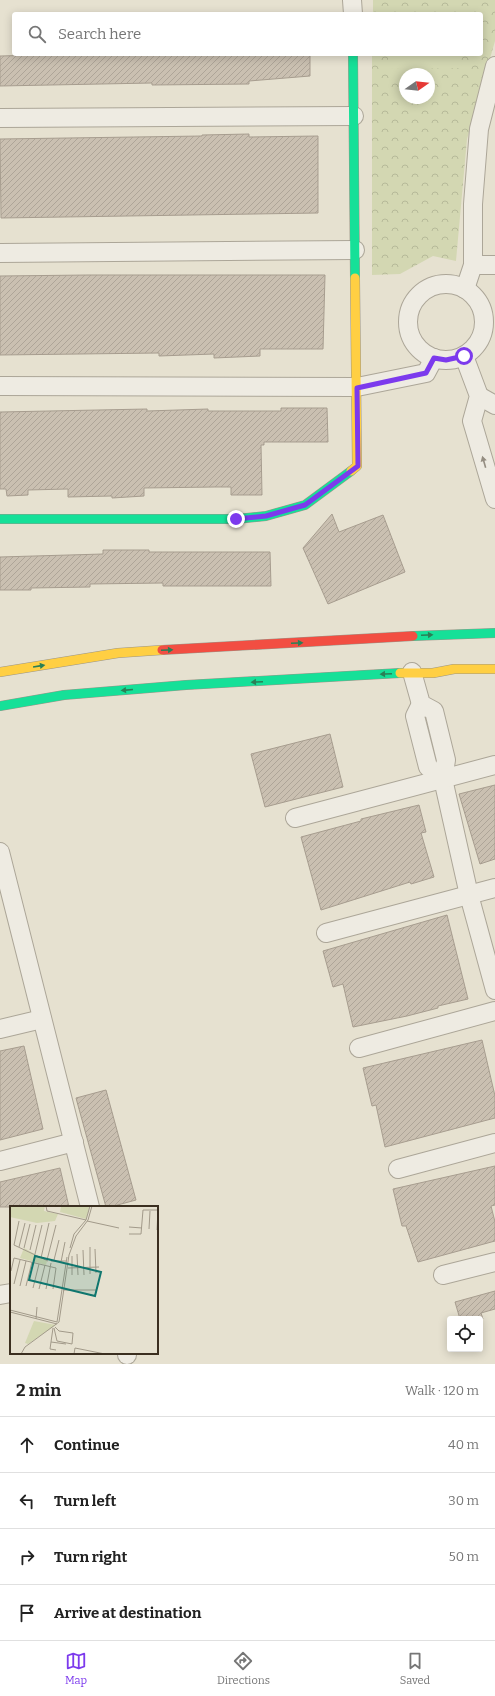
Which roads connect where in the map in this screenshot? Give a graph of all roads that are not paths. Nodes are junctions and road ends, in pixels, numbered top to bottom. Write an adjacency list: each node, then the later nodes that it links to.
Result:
1 (352, 0): 2 (street)
2 (353, 12)
3 (353, 56): 5 (street)
4 (495, 66): 7 (street)
5 (354, 116): 6 (street); 8 (street)
6 (0, 118)
7 (487, 128): 10 (street)
8 (355, 250): 9 (street); 16 (street)
9 (0, 253)
10 (473, 265): 11 (street); 12 (street)
11 (495, 266)
12 (465, 289): 13 (street); 14 (street)
13 (464, 356): 14 (street); 17 (street)
14 (434, 358): 16 (street)
15 (0, 386): 16 (street)
16 (357, 388): 20 (street)
17 (479, 396): 18 (street); 19 (street, one-way to 17)
18 (495, 405)
19 (495, 499)
20 (0, 519)
21 (495, 633): 23 (street, one-way to 21)
22 (495, 669): 24 (street)
23 (0, 672)
24 (412, 672): 25 (street, one-way to 25); 27 (street)
25 (0, 706)
26 (495, 765): 27 (street)
27 (443, 779): 28 (street); 31 (street)
28 (295, 818)
29 (0, 852): 32 (street)
30 (495, 888): 31 (street)
31 (470, 895): 33 (street); 34 (street)
32 (6, 898): 36 (street)
33 (326, 933)
34 (495, 990)
35 (495, 1011): 38 (street)
36 (42, 1019): 37 (street); 39 (street)
37 (0, 1029)
38 (359, 1048)
39 (74, 1142): 41 (street); 43 (street)
40 (495, 1142): 42 (street)
41 (0, 1161)
42 (398, 1168)
43 (90, 1206)
44 (495, 1262): 45 (street)
45 (443, 1275)
46 (10, 1293): 47 (street)
47 (0, 1295)

